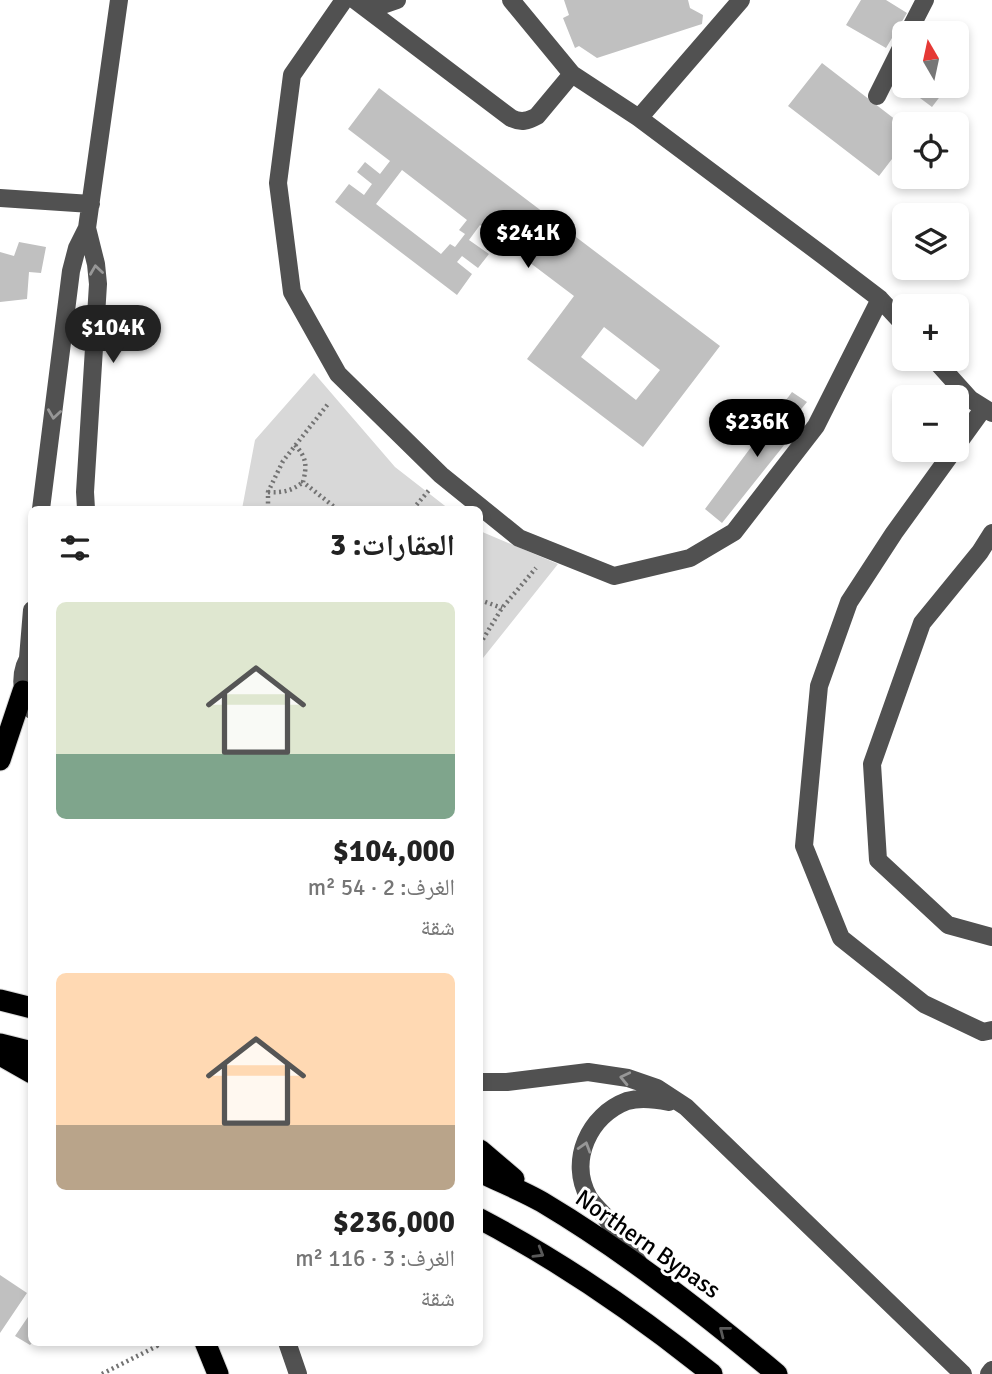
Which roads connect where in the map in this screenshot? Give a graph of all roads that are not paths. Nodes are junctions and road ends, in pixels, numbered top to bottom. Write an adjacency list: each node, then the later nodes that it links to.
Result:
1 (119, 0): 14 (street)
2 (344, 0): 26 (street)
3 (397, 0): 7 (street)
4 (511, 0): 10 (street)
5 (741, 0): 12 (street)
6 (925, 0): 8 (street)
7 (362, 5): 10 (street)
8 (914, 21)
9 (892, 66): 11 (street)
10 (572, 74): 12 (street)
11 (877, 96)
12 (639, 118): 16 (street)
13 (0, 198): 14 (street)
14 (91, 204): 15 (street)
15 (87, 228): 19 (street); 20 (street, one-way to 15)
16 (880, 299): 17 (street); 27 (street)
17 (892, 312)
18 (945, 371): 21 (street)
19 (59, 374): 20 (street); 24 (street, one-way to 24)
20 (92, 377): 25 (street)
21 (988, 411): 22 (street)
22 (969, 432)
23 (945, 462): 35 (street)
24 (41, 506)
25 (86, 506)
26 (479, 506)
27 (483, 509)
28 (992, 533): 32 (street)
29 (28, 660): 30 (street)
30 (27, 700): 31 (highway)
31 (0, 760)
32 (992, 937)
33 (0, 1000): 34 (highway)
34 (28, 1007)
35 (992, 1030)
36 (0, 1044): 37 (highway)
37 (28, 1051)
38 (0, 1055): 39 (highway)
39 (28, 1071)
40 (483, 1082): 41 (street, one-way to 40)
41 (686, 1107): 46 (street, one-way to 41); 53 (street)
42 (483, 1153): 44 (highway)
43 (483, 1173): 44 (highway, Northern Bypass)
44 (540, 1201): 46 (highway, Northern Bypass)
45 (483, 1221): 51 (highway, one-way to 51)
46 (643, 1268): 52 (highway, Northern Bypass, one-way to 46)
47 (207, 1346): 49 (highway)
48 (288, 1346): 50 (street)
49 (218, 1374)
50 (298, 1374)
51 (712, 1374)
52 (777, 1374)
53 (963, 1374)

